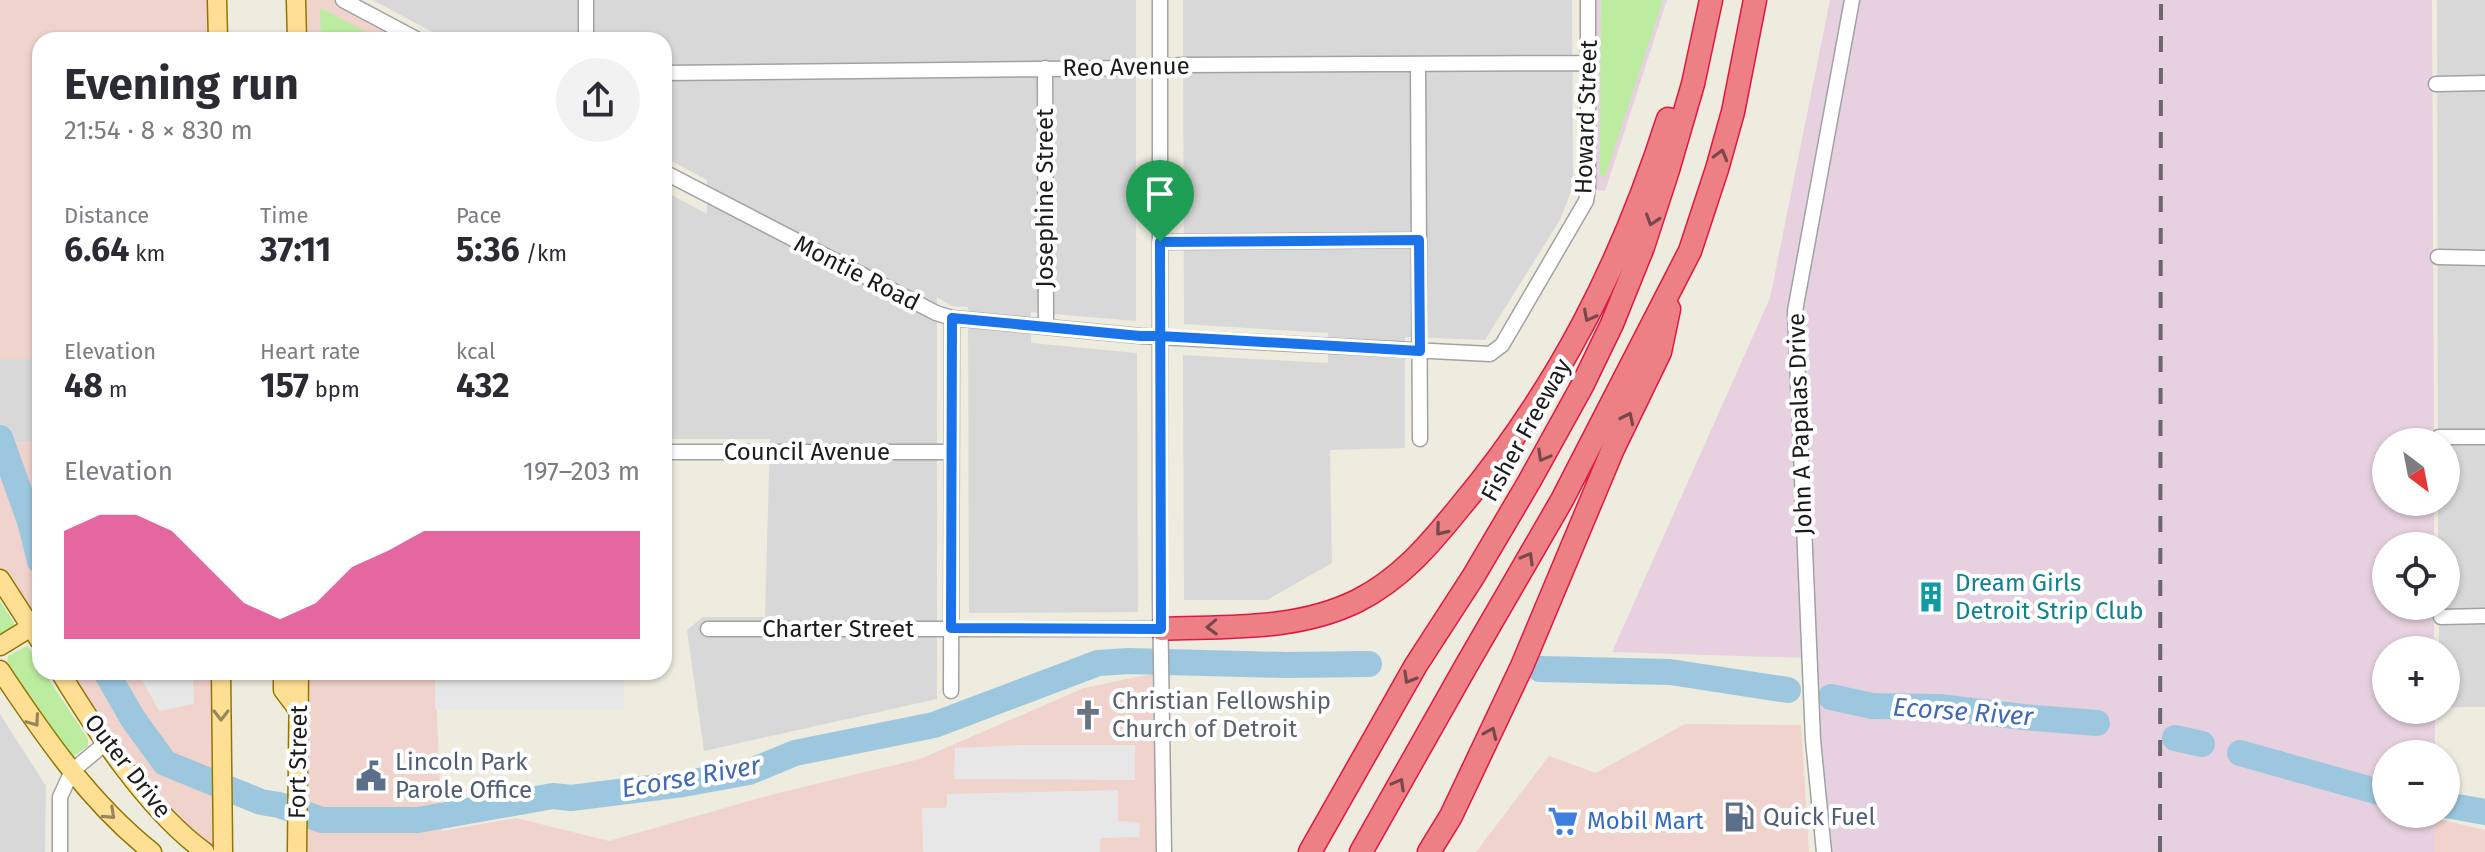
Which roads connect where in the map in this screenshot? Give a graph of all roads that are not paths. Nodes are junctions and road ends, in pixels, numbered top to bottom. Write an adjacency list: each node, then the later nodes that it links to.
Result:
1 (217, 0): 10 (main road)
2 (296, 0): 11 (main road)
3 (343, 0): 12 (street)
4 (586, 0): 13 (street)
5 (1160, 0): 16 (street)
6 (1588, 0): 14 (street, Howard Street)
7 (1755, 0): 26 (highway, one-way to 7)
8 (1852, 0): 64 (street, John A Papalas Drive)
9 (1710, 5): 43 (highway, one-way to 43); 61 (highway, Fisher Freeway, one-way to 61)
10 (218, 32)
11 (297, 32)
12 (396, 32)
13 (586, 32)
14 (1588, 63): 15 (street, Reo Avenue); 31 (street, Howard Street)
15 (1418, 64): 16 (street, Reo Avenue); 22 (street)
16 (1160, 66): 17 (street, Reo Avenue); 23 (street)
17 (1045, 68): 18 (street, Reo Avenue); 28 (street, Josephine Street)
18 (672, 73)
19 (2485, 83): 20 (street)
20 (2436, 84)
21 (672, 176): 27 (street, Montie Road)
22 (1419, 240): 23 (street); 30 (street)
23 (1160, 242): 29 (street)
24 (2438, 257): 25 (street)
25 (2485, 258)
26 (1675, 280): 62 (highway, one-way to 26); 63 (highway, one-way to 26)
27 (952, 318): 28 (street, Montie Road); 36 (street)
28 (1046, 327): 29 (street, Montie Road)
29 (1160, 336): 30 (street, Montie Road); 43 (street)
30 (1420, 351): 31 (street, Montie Road); 34 (street)
31 (1494, 352)
32 (2460, 437): 33 (street)
33 (2485, 437)
34 (1420, 439)
35 (672, 452): 36 (street, Council Avenue)
36 (950, 452): 40 (street)
37 (0, 579): 41 (main road)
38 (2485, 616): 39 (street)
39 (2460, 617)
40 (951, 628): 42 (street, Charter Street); 43 (street, Charter Street); 51 (street)
41 (32, 629)
42 (708, 629)
43 (1161, 629): 60 (street)
44 (32, 635): 45 (main road)
45 (0, 646)
46 (0, 670): 54 (main road, one-way to 54)
47 (65, 680): 53 (main road, Outer Drive)
48 (221, 680): 58 (main road, one-way to 58)
49 (283, 680): 52 (main road)
50 (299, 680): 52 (main road, Fort Street)
51 (951, 691)
52 (299, 711): 59 (main road, Fort Street)
53 (107, 742): 54 (street); 57 (main road, Outer Drive)
54 (72, 771): 55 (street); 56 (main road, one-way to 56)
55 (60, 852)
56 (152, 852)
57 (205, 852)
58 (223, 852)
59 (297, 852)
60 (1164, 852)
61 (1310, 852)
62 (1361, 852)
63 (1429, 852)
64 (1824, 852)

